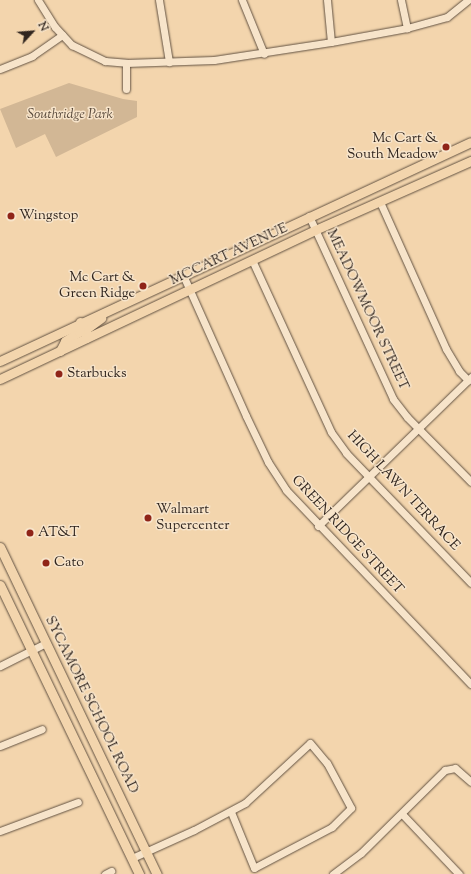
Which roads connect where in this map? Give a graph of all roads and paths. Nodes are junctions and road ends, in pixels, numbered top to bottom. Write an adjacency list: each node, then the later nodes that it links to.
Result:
1 (38, 0): 8 (street)
2 (159, 0): 11 (street)
3 (242, 0): 10 (street)
4 (327, 0): 9 (street)
5 (400, 0): 7 (street)
6 (468, 0): 7 (street)
7 (407, 28): 9 (street)
8 (62, 35): 12 (street); 13 (street)
9 (331, 42): 10 (street)
10 (264, 54): 11 (street)
11 (169, 62): 12 (street)
12 (126, 63): 14 (street)
13 (0, 69)
14 (126, 89)
15 (471, 142): 18 (main road, MCCART AVENUE)
16 (471, 161): 17 (main road, MCCART AVENUE)
17 (380, 202): 19 (main road, MCCART AVENUE); 29 (street)
18 (309, 216): 19 (street, MEADOWMOOR STREET); 21 (main road, MCCART AVENUE)
19 (315, 230): 20 (main road, MCCART AVENUE); 30 (street, MEADOWMOOR STREET)
20 (252, 260): 22 (main road, MCCART AVENUE); 31 (street, HIGH LAWN TERRACE)
21 (183, 275): 22 (street, GREEN RIDGE STREET); 23 (main road, MCCART AVENUE)
22 (188, 289): 25 (main road, MCCART AVENUE); 33 (street, GREEN RIDGE STREET)
23 (104, 311): 24 (main road, MCCART AVENUE); 25 (main road)
24 (80, 322): 26 (main road); 27 (main road, MCCART AVENUE)
25 (86, 338): 26 (main road, MCCART AVENUE)
26 (60, 351): 28 (main road, MCCART AVENUE)
27 (0, 361)
28 (0, 379)
29 (469, 379): 30 (street)
30 (419, 428): 31 (street); 32 (street, MEADOWMOOR STREET)
31 (368, 477): 33 (street); 35 (street, HIGH LAWN TERRACE)
32 (471, 482)
33 (318, 526): 40 (street, GREEN RIDGE STREET)
34 (0, 547): 37 (main road, SYCAMORE SCHOOL ROAD)
35 (471, 583)
36 (0, 585): 38 (main road, SYCAMORE SCHOOL ROAD)
37 (46, 644): 38 (street); 42 (main road, SYCAMORE SCHOOL ROAD)
38 (32, 650): 39 (street); 43 (main road, SYCAMORE SCHOOL ROAD)
39 (0, 666)
40 (471, 684)
41 (42, 729): 44 (street)
42 (88, 733): 43 (main road); 50 (main road, SYCAMORE SCHOOL ROAD)
43 (75, 740): 51 (main road, SYCAMORE SCHOOL ROAD)
44 (0, 746)
45 (471, 782): 48 (street)
46 (78, 802): 49 (street)
47 (231, 812): 47 (street); 50 (street)
48 (402, 814): 54 (street); 55 (street)
49 (0, 831)
50 (146, 852): 51 (street); 53 (main road, SYCAMORE SCHOOL ROAD)
51 (132, 858): 52 (main road, SYCAMORE SCHOOL ROAD)
52 (139, 874)
53 (157, 874)
54 (333, 874)
55 (459, 874)

